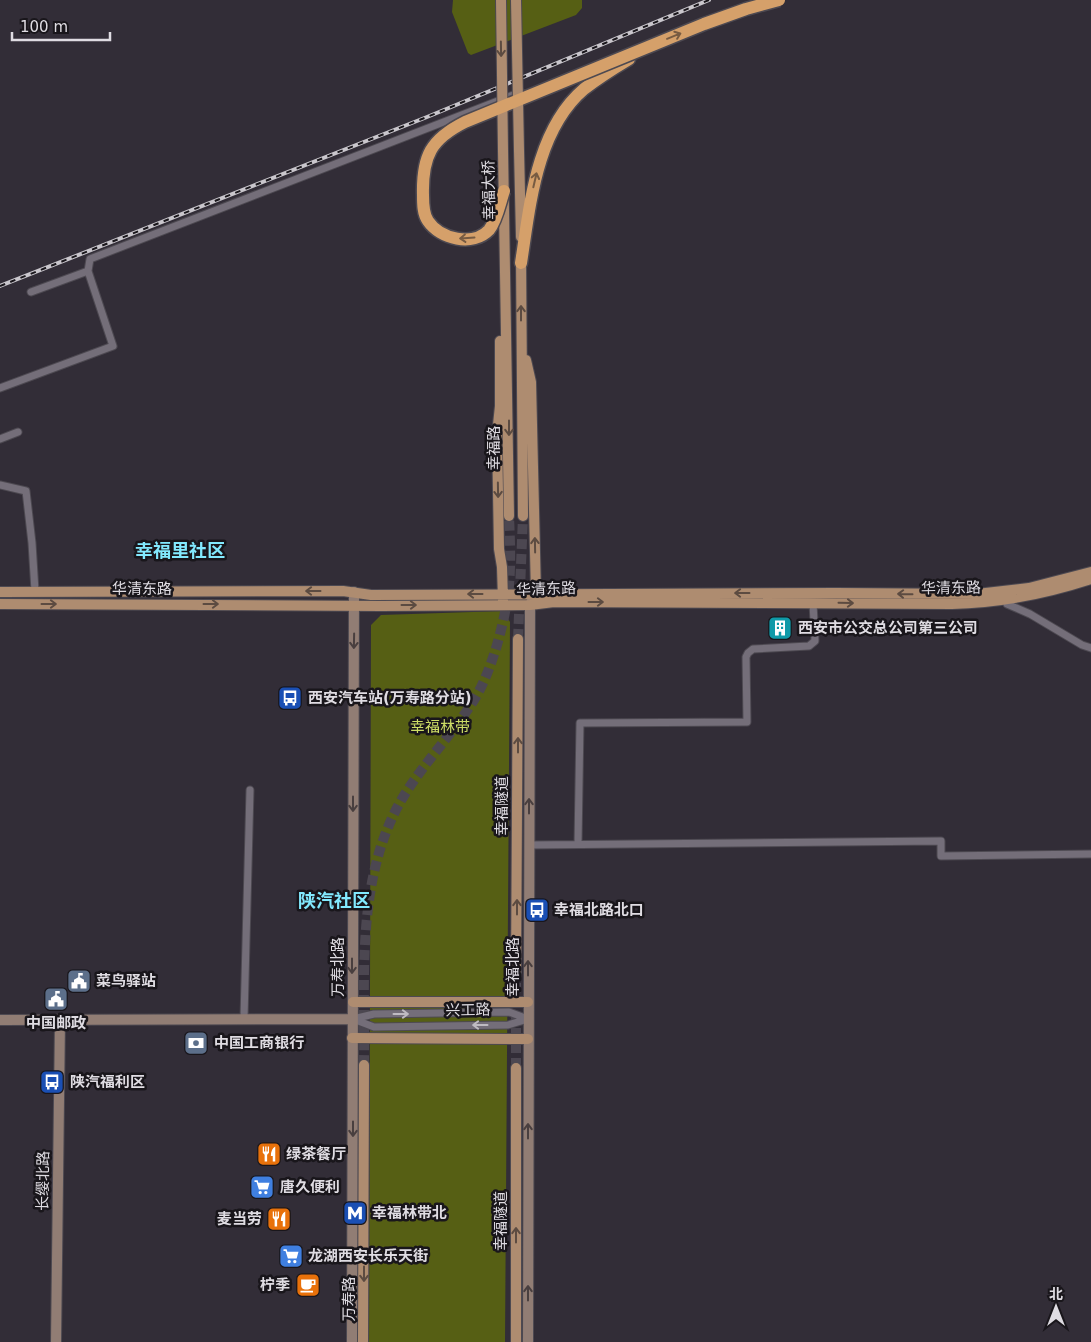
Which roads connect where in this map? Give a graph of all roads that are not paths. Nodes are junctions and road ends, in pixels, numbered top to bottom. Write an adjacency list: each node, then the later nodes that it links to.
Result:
1 (500, 0): 6 (main road, 幸福大桥, one-way to 6, bridge)
2 (516, 0): 7 (main road, 幸福大桥, bridge)
3 (779, 0): 4 (highway, one-way to 3, bridge)
4 (647, 47): 6 (highway, one-way to 4, bridge); 7 (highway, one-way to 4, bridge)
5 (571, 74): 8 (street)
6 (504, 190): 9 (main road, 幸福大桥, bridge)
7 (521, 263): 12 (main road, 幸福大桥, one-way to 7)
8 (88, 271): 10 (street); 13 (street)
9 (505, 275): 11 (main road, 幸福大桥); 26 (main road, one-way to 26)
10 (30, 292)
11 (508, 379): 17 (main road, 幸福路, one-way to 17)
12 (527, 381): 18 (main road, 幸福路); 27 (main road, one-way to 12)
13 (0, 388)
14 (18, 432): 15 (street)
15 (0, 439)
16 (0, 485): 23 (street)
17 (509, 516)
18 (523, 516)
19 (1091, 565): 28 (main road)
20 (1091, 572): 28 (main road, 华清东路)
21 (1091, 580): 32 (main road, 华清东路)
22 (1091, 586): 33 (main road)
23 (35, 591): 24 (main road, 华清东路); 25 (main road, 华清东路, one-way to 23)
24 (0, 592)
25 (354, 592): 26 (main road, 华清东路, one-way to 25); 31 (main road, 万寿北路)
26 (503, 594): 27 (main road, 华清东路); 34 (main road)
27 (536, 594): 28 (main road, 华清东路, one-way to 27); 35 (main road, 幸福北路)
28 (939, 594)
29 (813, 603): 32 (main road, 华清东路, one-way to 32); 35 (main road, 华清东路, one-way to 29); 39 (street)
30 (0, 604): 31 (main road, 华清东路, one-way to 31)
31 (354, 604): 34 (main road, 华清东路, one-way to 34); 43 (main road, 万寿北路, one-way to 43)
32 (918, 604): 33 (main road)
33 (1007, 604): 37 (street)
34 (503, 605): 35 (main road, 华清东路)
35 (530, 605): 40 (main road, 幸福北路, one-way to 35)
36 (518, 639): 42 (main road, 幸福隧道, one-way to 36)
37 (1091, 648)
38 (250, 790): 45 (street)
39 (578, 844): 40 (street); 41 (street)
40 (529, 845): 44 (main road, 幸福北路, one-way to 40)
41 (1091, 854)
42 (516, 974)
43 (353, 1002): 44 (main road); 47 (main road, 万寿北路)
44 (528, 1002): 48 (main road, 幸福北路)
45 (244, 1018): 46 (main road, 兴工路); 47 (main road, 兴工路)
46 (60, 1019): 49 (main road, 兴工路); 55 (main road, 长缨北路)
47 (353, 1019): 48 (street, 兴工路, one-way to 48); 48 (street, 兴工路, one-way to 47); 50 (main road, 万寿北路)
48 (528, 1019): 51 (main road, 幸福北路)
49 (0, 1020)
50 (352, 1038): 51 (main road); 56 (main road, 万寿北路, one-way to 56)
51 (528, 1039): 54 (main road, 幸福北路, one-way to 51)
52 (364, 1065): 57 (main road, 万寿路, one-way to 57)
53 (516, 1068): 58 (main road, 幸福隧道, one-way to 53)
54 (528, 1322): 58 (main road); 59 (main road, 幸福北路)
55 (56, 1342)
56 (352, 1342)
57 (363, 1342)
58 (518, 1342)
59 (528, 1342)

